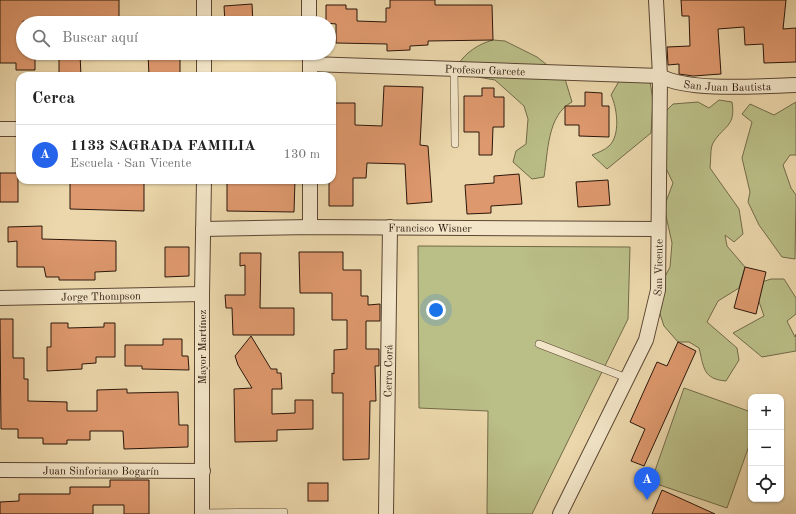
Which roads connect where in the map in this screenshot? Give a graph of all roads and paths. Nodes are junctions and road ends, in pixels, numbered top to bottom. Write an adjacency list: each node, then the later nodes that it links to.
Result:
1 (204, 0): 4 (street)
2 (308, 0): 5 (street)
3 (656, 0): 10 (street, San Vicente)
4 (204, 16)
5 (309, 16)
6 (204, 60): 9 (street)
7 (310, 64): 8 (street, Profesor Garcete)
8 (454, 69): 10 (street, Profesor Garcete); 14 (lane)
9 (204, 72)
10 (660, 76): 11 (street, San Juan Bautista); 20 (street, San Vicente)
11 (796, 85)
12 (0, 129): 13 (street)
13 (16, 129)
14 (455, 144)
15 (204, 184): 19 (street, Mayor Martínez)
16 (310, 184): 17 (street)
17 (310, 227): 18 (street, Francisco Wisner); 19 (street, Francisco Wisner)
18 (390, 227): 20 (street, Francisco Wisner); 29 (street, Cerro Corá)
19 (203, 229): 21 (street, Mayor Martínez)
20 (658, 229): 24 (street, San Vicente)
21 (202, 294): 22 (street, Jorge Thompson); 26 (street, Mayor Martínez)
22 (0, 298)
23 (539, 344): 24 (lane)
24 (627, 378): 30 (street, San Vicente)
25 (0, 470): 26 (street, Juan Sinforiano Bogarín)
26 (203, 471): 28 (street, Mayor Martínez)
27 (284, 512): 28 (lane)
28 (202, 514)
29 (386, 514)
30 (560, 514)

